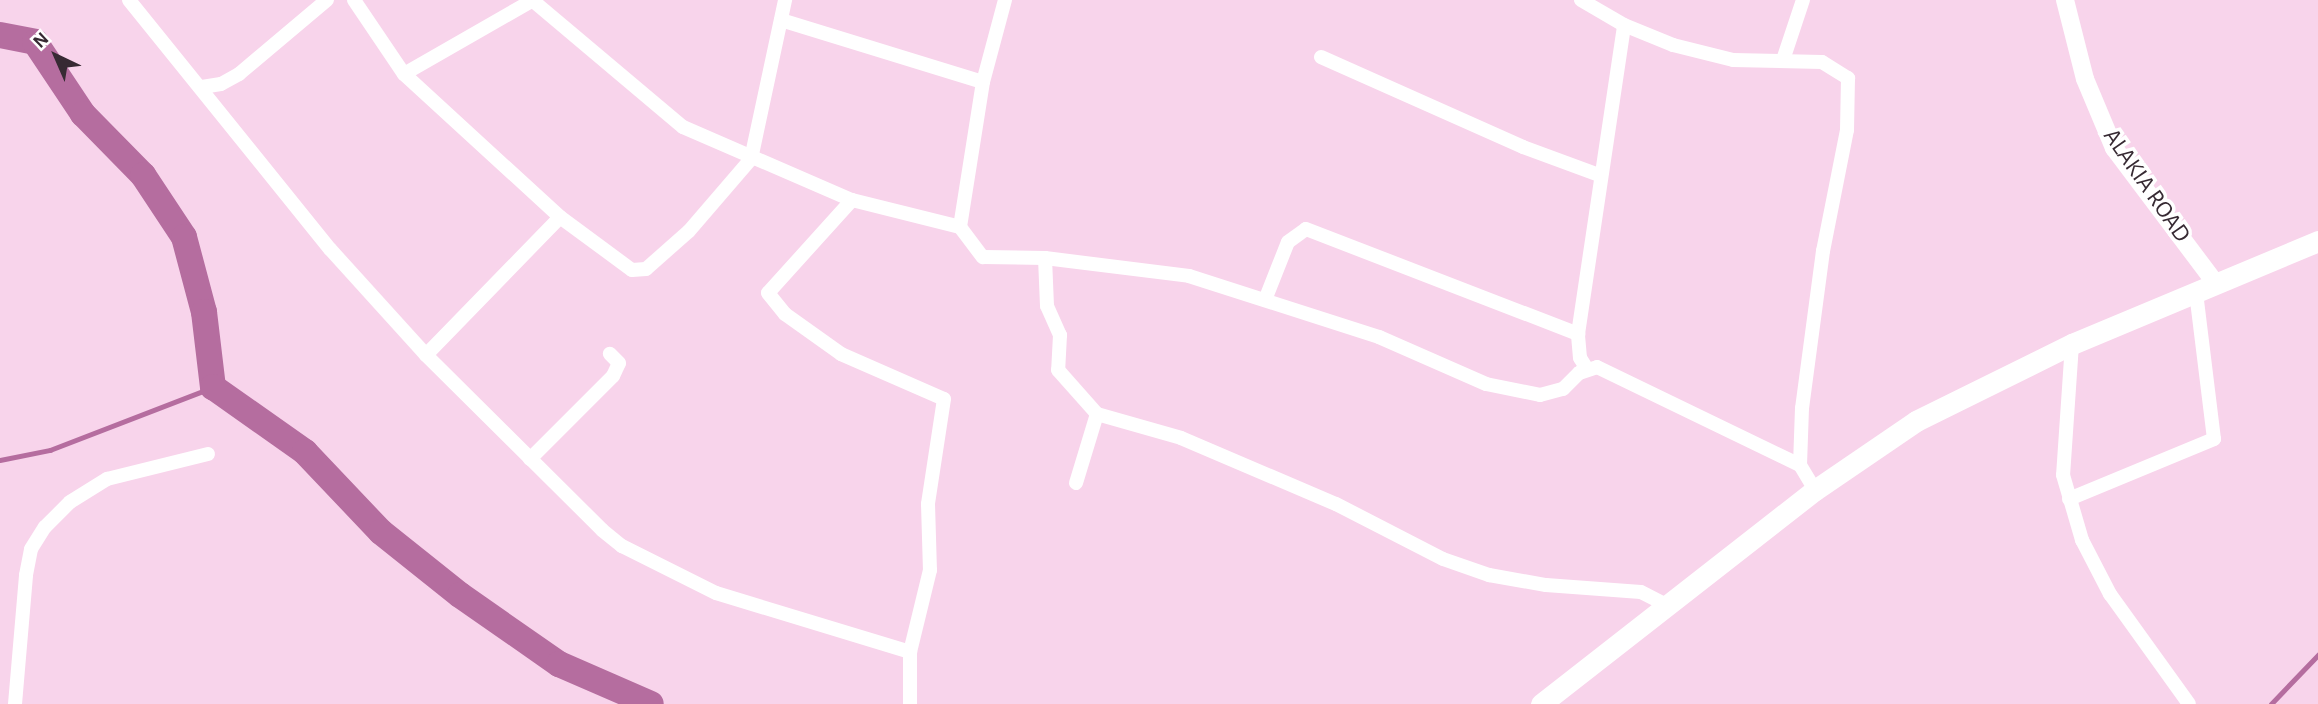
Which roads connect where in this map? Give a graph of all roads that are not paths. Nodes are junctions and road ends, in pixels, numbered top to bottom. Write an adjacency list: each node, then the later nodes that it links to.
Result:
1 (129, 0): 16 (street)
2 (327, 0): 16 (street)
3 (354, 0): 14 (street)
4 (533, 0): 14 (street); 17 (street)
5 (785, 0): 10 (street)
6 (1005, 0): 15 (street)
7 (1581, 0): 11 (street)
8 (1803, 0): 13 (street)
9 (2065, 0): 24 (street, ALAKIA ROAD)
10 (781, 20): 15 (street); 17 (street)
11 (1624, 25): 13 (street); 18 (street)
12 (1321, 57): 18 (street)
13 (1784, 57): 35 (street)
14 (404, 74): 20 (street)
15 (983, 82): 21 (street)
16 (202, 87): 30 (street)
17 (751, 159): 19 (street); 20 (street)
18 (1599, 176): 27 (street)
19 (852, 200): 21 (street); 40 (street)
20 (560, 217): 30 (street)
21 (960, 227): 23 (street)
22 (2318, 242): 24 (main road)
23 (1045, 258): 26 (street); 32 (street)
24 (2216, 284): 25 (main road)
25 (2196, 293): 28 (main road); 38 (street)
26 (1265, 300): 27 (street); 31 (street)
27 (1578, 334): 31 (street)
28 (2072, 344): 37 (main road); 38 (street)
29 (610, 354): 34 (street)
30 (426, 355): 34 (street)
31 (1587, 369): 35 (street)
32 (1097, 414): 36 (street); 39 (street)
33 (208, 454): 41 (street)
34 (530, 458): 40 (street)
35 (1800, 465): 37 (street)
36 (1076, 483)
37 (1815, 490): 39 (main road)
38 (2069, 499): 44 (street)
39 (1668, 606): 43 (main road)
40 (910, 652): 42 (street)
41 (15, 704)
42 (910, 704)
43 (1541, 704)
44 (2189, 704)

